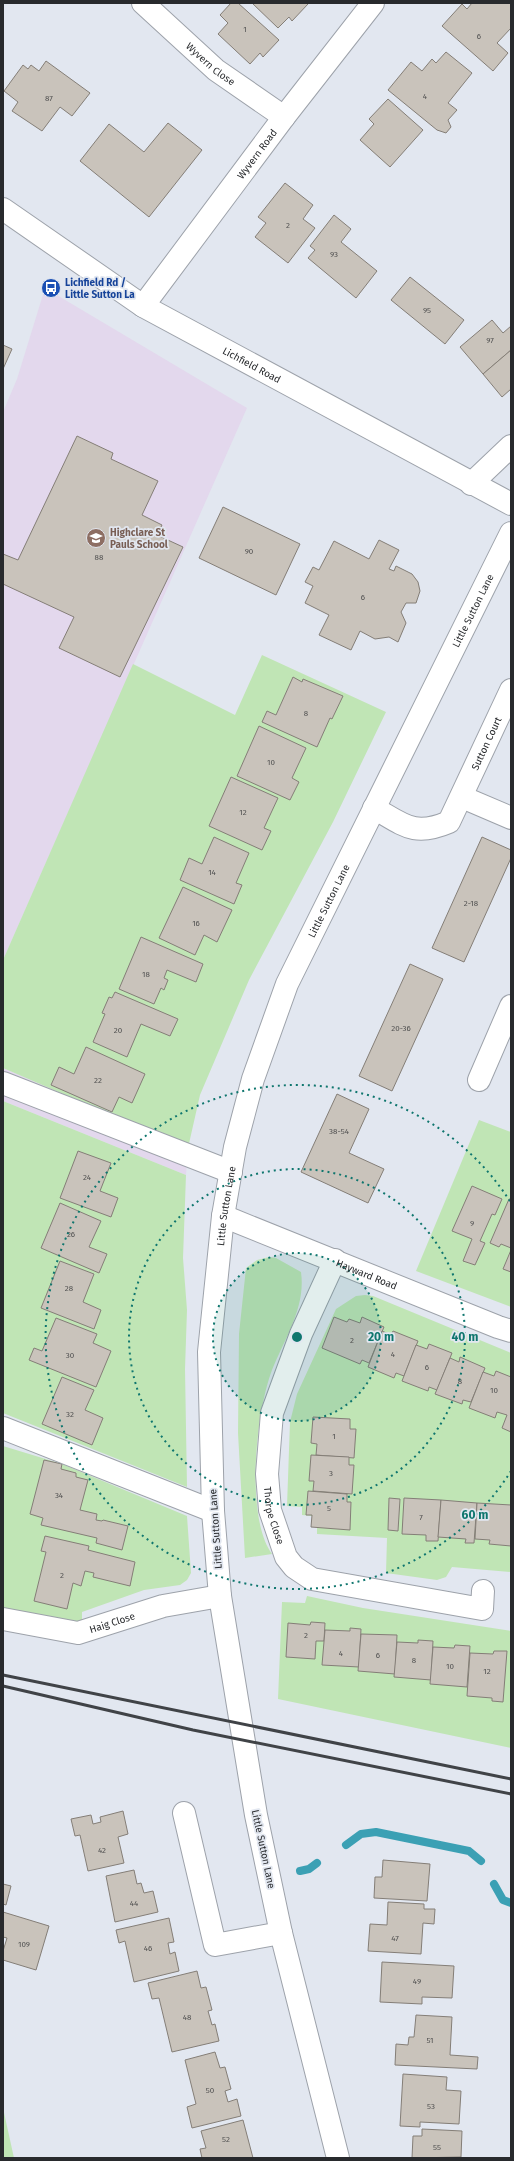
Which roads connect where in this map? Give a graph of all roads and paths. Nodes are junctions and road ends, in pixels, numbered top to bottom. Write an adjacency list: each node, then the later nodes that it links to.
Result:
1 (143, 3): 3 (street, Wyvern Close)
2 (373, 3): 3 (street, Wyvern Road)
3 (284, 117): 5 (street, Wyvern Road)
4 (5, 215): 5 (street, Lichfield Road)
5 (143, 306): 7 (street, Lichfield Road)
6 (511, 446): 7 (street)
7 (471, 484): 8 (street, Lichfield Road)
8 (511, 504)
9 (511, 533): 12 (street, Little Sutton Lane)
10 (511, 690): 11 (street, Sutton Court)
11 (462, 797): 12 (street, Sutton Court); 13 (street)
12 (374, 808): 17 (street, Little Sutton Lane)
13 (511, 818)
14 (511, 1006): 15 (street)
15 (479, 1080)
16 (3, 1083): 17 (street)
17 (231, 1172): 18 (street, Little Sutton Lane)
18 (223, 1216): 19 (street, Hayward Road); 22 (street, Little Sutton Lane)
19 (335, 1260): 20 (street, Hayward Road); 23 (street, Thorpe Close)
20 (511, 1331)
21 (3, 1428): 22 (street)
22 (213, 1511): 24 (street, Little Sutton Lane)
23 (483, 1591)
24 (220, 1596): 25 (street, Haig Close); 27 (street, Little Sutton Lane)
25 (3, 1619)
26 (184, 1813): 27 (street)
27 (281, 1933): 28 (street, Little Sutton Lane)
28 (338, 2158)

